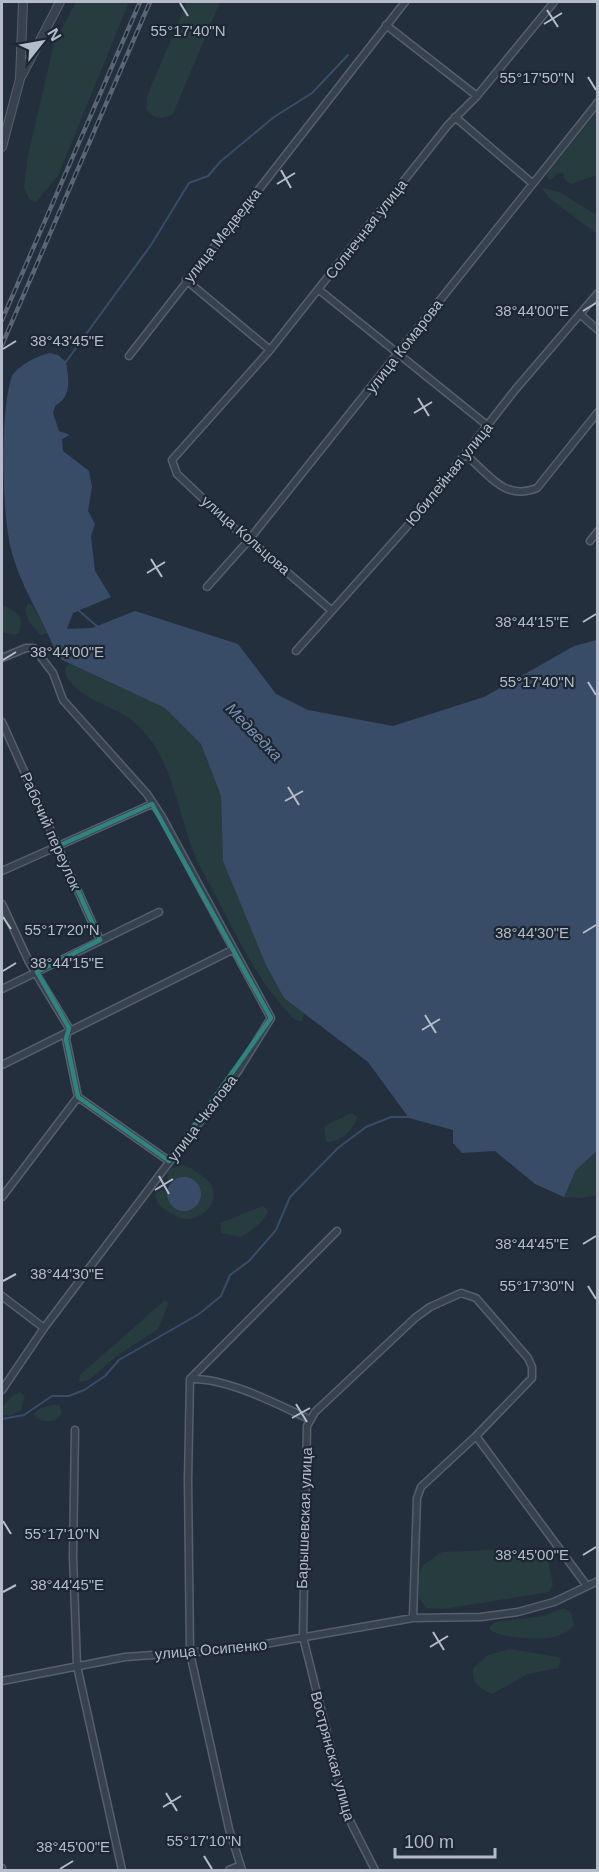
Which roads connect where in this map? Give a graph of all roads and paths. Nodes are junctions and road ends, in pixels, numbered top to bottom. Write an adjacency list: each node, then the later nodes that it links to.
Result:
1 (23, 2): 6 (street)
2 (60, 2): 6 (street)
3 (405, 2): 5 (street, улица Медведка)
4 (554, 2): 7 (street, Солнечная улица)
5 (386, 25): 7 (street); 12 (street, улица Медведка)
6 (20, 79): 10 (street)
7 (477, 96): 9 (street, Солнечная улица)
8 (597, 102): 11 (street, улица Комарова)
9 (455, 117): 11 (street); 13 (street, Солнечная улица)
10 (2, 147)
11 (532, 183): 18 (street, улица Комарова)
12 (186, 280): 17 (street); 19 (street, улица Медведка)
13 (318, 289): 17 (street, Солнечная улица); 18 (street)
14 (597, 293): 15 (street, Юбилейная улица)
15 (581, 315): 16 (street); 21 (street, Юбилейная улица)
16 (597, 330)
17 (270, 350): 22 (street, Солнечная улица)
18 (398, 353): 21 (street); 25 (street, улица Комарова)
19 (129, 356)
20 (597, 412): 23 (street)
21 (488, 426): 23 (street, Юбилейная улица)
22 (175, 455): 25 (street, улица Кольцова)
23 (466, 455): 28 (street, Юбилейная улица)
24 (597, 531): 26 (street)
25 (248, 541): 27 (street, улица Комарова); 28 (street, улица Кольцова)
26 (590, 541)
27 (207, 587)
28 (331, 610): 29 (street, Юбилейная улица)
29 (296, 651)
30 (2, 658): 32 (street)
31 (2, 722): 33 (street, Рабочий переулок)
32 (152, 804): 33 (street); 38 (street)
33 (58, 846): 34 (street); 37 (street, Рабочий переулок)
34 (2, 871)
35 (2, 904): 39 (street)
36 (159, 912): 37 (street)
37 (100, 940): 39 (street)
38 (232, 950): 41 (street); 44 (street, улица Чкалова)
39 (37, 972): 40 (street); 41 (street)
40 (2, 989)
41 (68, 1033): 42 (street); 43 (street)
42 (2, 1065)
43 (78, 1096): 44 (street); 45 (street)
44 (168, 1161): 48 (street, улица Чкалова)
45 (2, 1197)
46 (337, 1231): 49 (street)
47 (2, 1296): 48 (street)
48 (44, 1328): 50 (street, улица Чкалова)
49 (190, 1379): 51 (street); 58 (street)
50 (2, 1390)
51 (309, 1419): 53 (street); 57 (street, Барышевская улица)
52 (75, 1430): 59 (street)
53 (476, 1437): 55 (street); 56 (street)
54 (597, 1581): 55 (street, улица Осипенко)
55 (587, 1586): 56 (street, улица Осипенко)
56 (413, 1618): 57 (street, улица Осипенко)
57 (303, 1637): 58 (street, улица Осипенко); 64 (street, Вострянская улица)
58 (190, 1653): 59 (street, улица Осипенко); 61 (street)
59 (77, 1666): 60 (street, улица Осипенко); 62 (street)
60 (2, 1681)
61 (241, 1868): 63 (street)
62 (122, 1870)
63 (229, 1870)
64 (375, 1870)

